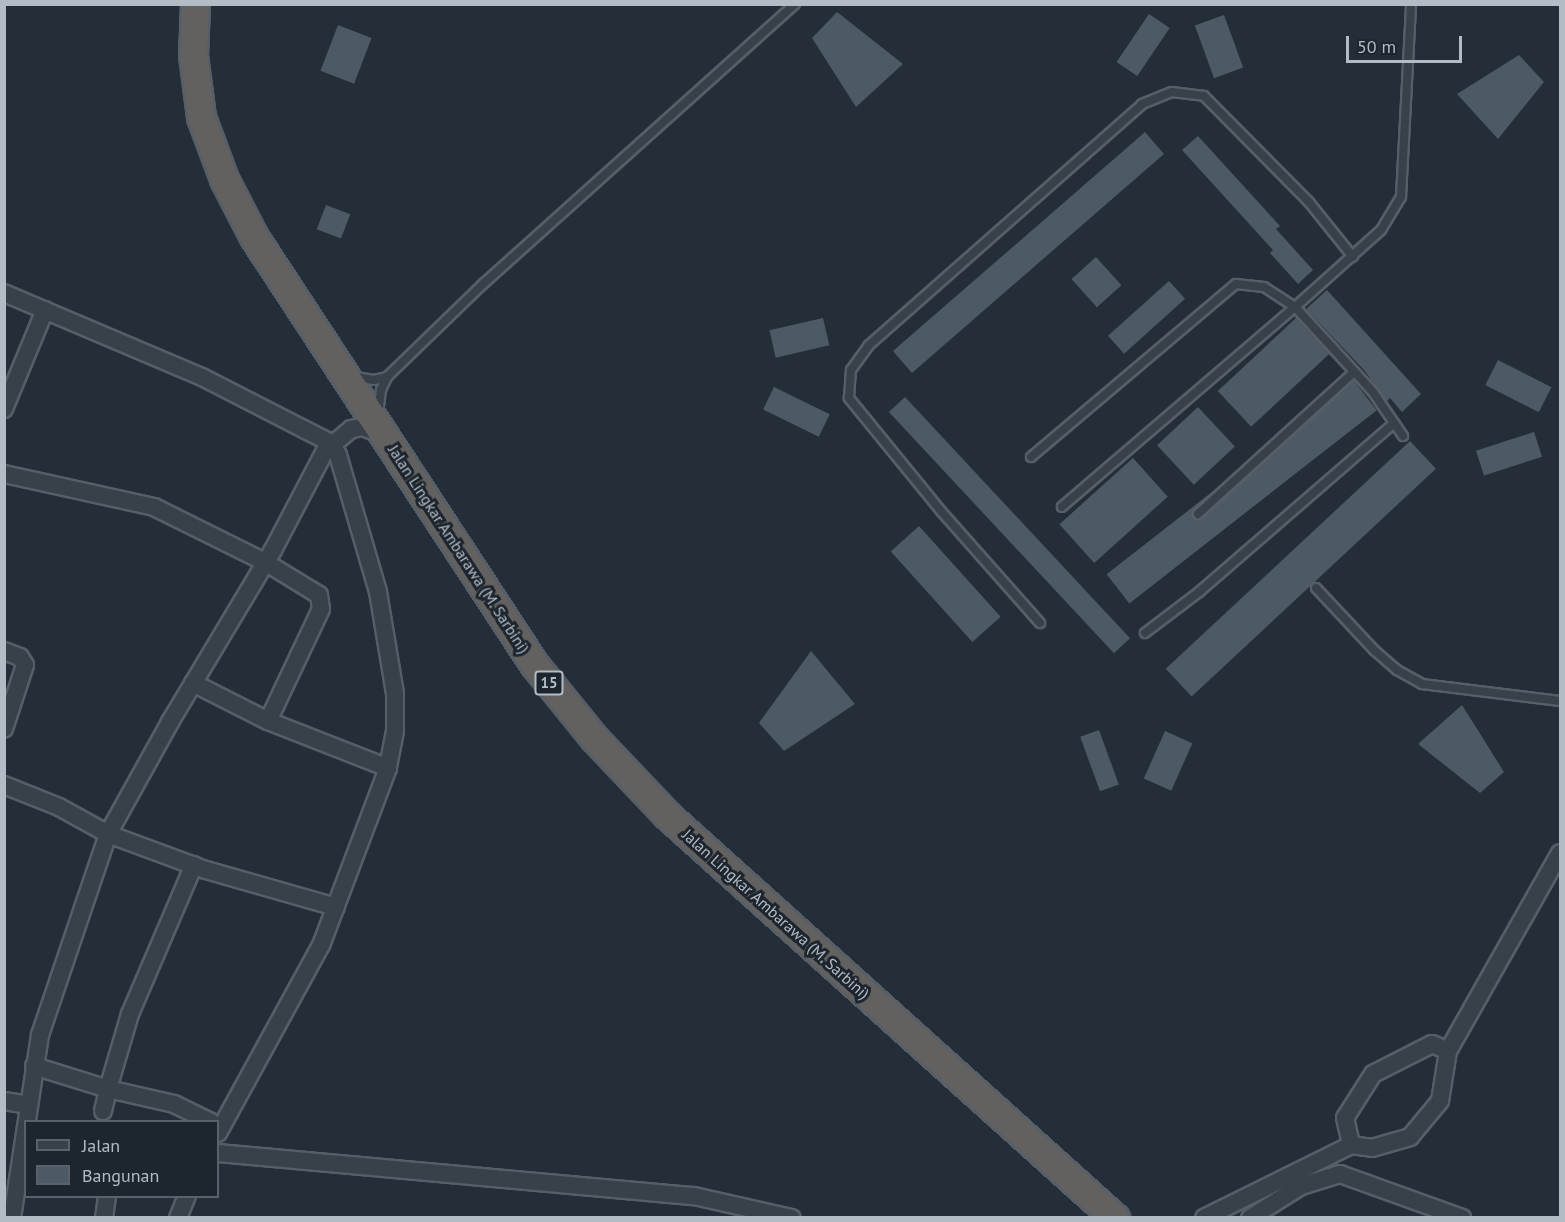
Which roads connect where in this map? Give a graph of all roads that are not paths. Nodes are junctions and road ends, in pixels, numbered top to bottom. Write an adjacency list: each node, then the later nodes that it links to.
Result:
1 (195, 4): 10 (highway, Jalan Lingkar Ambarawa (M. Sarbini) / 15)
2 (795, 4): 9 (lane)
3 (1411, 4): 4 (lane)
4 (1353, 257): 6 (lane); 23 (lane)
5 (4, 293): 7 (street)
6 (1295, 307): 8 (lane); 17 (lane); 19 (lane)
7 (45, 310): 11 (street); 16 (street)
8 (1354, 372): 12 (lane); 20 (lane)
9 (387, 377): 10 (lane); 14 (lane)
10 (347, 379): 13 (street); 14 (highway, Jalan Lingkar Ambarawa (M. Sarbini) / 15)
11 (4, 409)
12 (1394, 423): 15 (lane); 24 (lane)
13 (351, 429): 14 (street); 16 (street)
14 (381, 431): 54 (highway, Jalan Lingkar Ambarawa (M. Sarbini) / 15)
15 (1403, 436)
16 (331, 443): 21 (street); 30 (street)
17 (1031, 457)
18 (4, 474): 21 (street)
19 (1062, 507)
20 (1198, 514)
21 (265, 562): 26 (street); 28 (street)
22 (1316, 588): 27 (lane)
23 (1040, 623)
24 (1145, 633)
25 (4, 651): 29 (street)
26 (193, 683): 28 (street); 32 (street)
27 (1560, 701)
28 (268, 721): 30 (street)
29 (4, 729)
30 (388, 768): 35 (street)
31 (4, 785): 32 (street)
32 (108, 834): 34 (street); 37 (street)
33 (1560, 853): 36 (street)
34 (194, 865): 35 (street); 38 (street)
35 (336, 908): 44 (street)
36 (1448, 1051): 45 (street); 45 (street)
37 (34, 1066): 38 (street); 40 (street)
38 (108, 1089): 41 (street); 43 (street)
39 (4, 1101): 40 (street)
40 (28, 1104): 42 (street)
41 (103, 1111)
42 (26, 1120)
43 (205, 1120)
44 (219, 1123)
45 (1351, 1145): 55 (street)
46 (23, 1149): 50 (street)
47 (219, 1153): 53 (street)
48 (106, 1198): 51 (street)
49 (187, 1198): 52 (street)
50 (12, 1218)
51 (104, 1218)
52 (178, 1218)
53 (792, 1218)
54 (1115, 1218)
55 (1204, 1218)
56 (1250, 1218): 57 (street)
57 (1462, 1218)

